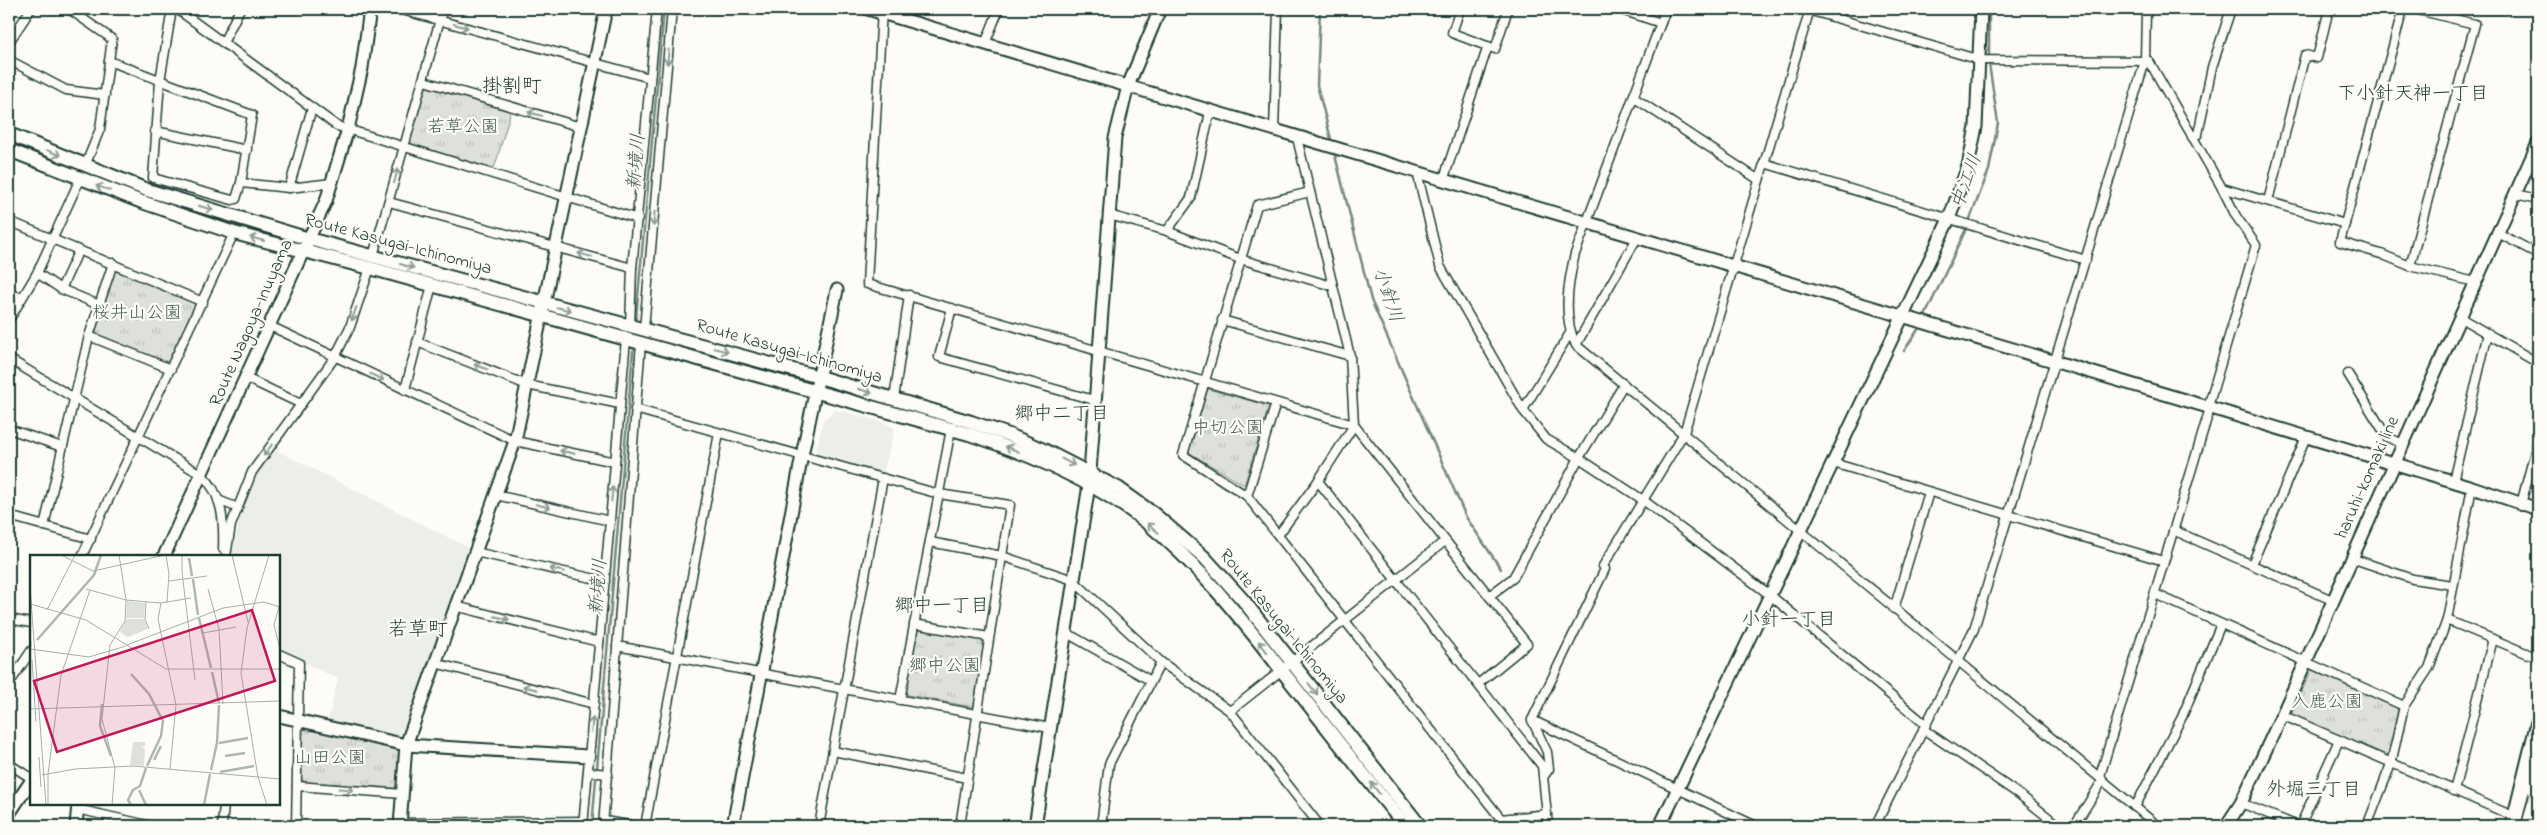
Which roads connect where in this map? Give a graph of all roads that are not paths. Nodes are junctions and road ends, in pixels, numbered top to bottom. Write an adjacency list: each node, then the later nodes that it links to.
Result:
1 (31, 9): 31 (street)
2 (69, 9): 37 (street)
3 (172, 9): 41 (street)
4 (177, 9): 32 (street)
5 (240, 9): 32 (street)
6 (370, 9): 49 (street, Route Nagoya-Inuyama)
7 (398, 9): 29 (street)
8 (443, 9): 29 (street)
9 (606, 9): 39 (street)
10 (656, 9): 40 (street)
11 (672, 9): 117 (street, one-way to 117)
12 (868, 9): 27 (street)
13 (999, 9): 33 (street)
14 (1160, 9): 43 (street)
15 (1278, 9): 50 (street)
16 (1460, 9): 34 (street)
17 (1508, 9): 34 (street)
18 (1618, 9): 30 (street)
19 (1666, 9): 30 (street)
20 (1808, 9): 36 (street); 59 (street)
21 (1981, 9): 36 (street)
22 (2146, 9): 38 (street)
23 (2231, 9): 53 (street)
24 (2329, 9): 73 (street)
25 (2403, 9): 80 (street)
26 (2414, 9): 28 (street)
27 (882, 11): 33 (street); 105 (street)
28 (2446, 12): 95 (street)
29 (440, 20): 39 (street, one-way to 39); 42 (street)
30 (1661, 23): 45 (street)
31 (9, 42)
32 (223, 43): 46 (street)
33 (985, 44): 43 (street)
34 (1488, 46): 64 (street)
35 (9, 60): 44 (street)
36 (1982, 60): 38 (street); 77 (street)
37 (109, 61): 41 (street); 44 (street)
38 (2145, 61): 53 (street); 92 (street)
39 (594, 63): 40 (street); 48 (street)
40 (650, 78): 76 (street)
41 (160, 81): 51 (street); 58 (street)
42 (424, 81): 48 (street, one-way to 42); 56 (street)
43 (1128, 86): 47 (street); 75 (street)
44 (105, 95): 60 (street)
45 (1633, 97): 63 (street); 79 (street)
46 (312, 108): 49 (street); 67 (street)
47 (1210, 112): 50 (street); 81 (street)
48 (581, 127): 71 (street)
49 (348, 129): 56 (street); 66 (street, Route Nagoya-Inuyama)
50 (1274, 130): 54 (street)
51 (156, 131): 58 (street); 65 (street)
52 (9, 134): 60 (main road, Route Kasugai-Ichinomiya, one-way to 60)
53 (2192, 137): 68 (street)
54 (1297, 138): 61 (street); 69 (street)
55 (2538, 143): 70 (street, haruhi-komaki line)
56 (403, 146): 71 (street); 74 (street, one-way to 56)
57 (9, 150): 62 (main road, Route Kasugai-Ichinomiya)
58 (246, 150): 65 (street)
59 (1764, 163): 63 (street); 77 (street)
60 (85, 166): 86 (main road, Route Kasugai-Ichinomiya, one-way to 86)
61 (1417, 172): 64 (street); 148 (street)
62 (80, 179): 82 (main road, Route Kasugai-Ichinomiya, one-way to 62); 85 (street)
63 (1759, 180): 96 (street)
64 (1443, 181): 79 (street)
65 (241, 183): 67 (street)
66 (332, 183): 67 (street); 86 (street, Route Nagoya-Inuyama)
67 (289, 188)
68 (2222, 188): 73 (street); 146 (street)
69 (1310, 192): 91 (street); 101 (street)
70 (2515, 194): 72 (street); 83 (street, haruhi-komaki line)
71 (567, 198): 76 (street); 87 (street)
72 (2538, 200)
73 (2268, 201): 80 (street)
74 (389, 202): 87 (street); 93 (street)
75 (1109, 215): 81 (street); 125 (street)
76 (638, 220): 97 (street)
77 (1952, 220): 92 (street); 112 (street)
78 (9, 221): 85 (street)
79 (1587, 224): 84 (street); 118 (street)
80 (2345, 224): 95 (street)
81 (1167, 232): 91 (street)
82 (234, 233): 89 (main road, Route Kasugai-Ichinomiya, one-way to 82); 107 (street)
83 (2498, 233): 90 (street); 99 (street, haruhi-komaki line)
84 (1637, 238): 96 (street); 124 (street)
85 (54, 239): 88 (street); 98 (street)
86 (309, 239): 89 (street, Route Nagoya-Inuyama); 93 (main road, Route Kasugai-Ichinomiya)
87 (557, 248): 97 (street, one-way to 87); 110 (street)
88 (78, 250): 94 (street); 102 (street)
89 (305, 252): 93 (main road, Route Kasugai-Ichinomiya); 115 (street, Route Nagoya-Inuyama)
90 (2538, 254)
91 (1240, 259): 101 (street); 114 (street)
92 (2086, 260): 130 (street)
93 (372, 262): 100 (main road, Route Kasugai-Ichinomiya); 110 (main road, Route Kasugai-Ichinomiya, one-way to 110); 127 (street, one-way to 127)
94 (113, 263): 107 (street); 108 (street)
95 (2410, 266): 99 (street)
96 (1734, 267): 112 (street); 153 (street)
97 (632, 268): 116 (street)
98 (37, 272): 102 (street); 106 (street)
99 (2475, 282): 111 (street, haruhi-komaki line)
100 (432, 285): 110 (main road, Route Kasugai-Ichinomiya); 122 (street)
101 (1332, 286): 126 (street)
102 (61, 289): 108 (street)
103 (837, 290): 133 (street)
104 (9, 293): 106 (street)
105 (909, 295): 109 (street); 141 (street)
106 (22, 298): 113 (street)
107 (203, 302): 131 (street)
108 (99, 305): 120 (street)
109 (952, 308): 125 (street); 142 (street)
110 (542, 309): 116 (main road, Route Kasugai-Ichinomiya, one-way to 116); 121 (main road, Route Kasugai-Ichinomiya); 137 (street)
111 (2459, 317): 119 (street); 158 (street, haruhi-komaki line)
112 (1902, 318): 130 (street); 163 (street)
113 (9, 320)
114 (1222, 320): 126 (street); 135 (street)
115 (270, 326): 127 (street); 134 (street, Route Nagoya-Inuyama)
116 (630, 326): 117 (main road, Route Kasugai-Ichinomiya)
117 (644, 329): 133 (main road, Route Kasugai-Ichinomiya, one-way to 133)
118 (1570, 333): 124 (street); 148 (street)
119 (2488, 333): 129 (street); 169 (street)
120 (89, 336): 131 (street); 140 (street)
121 (626, 339): 123 (main road, Route Kasugai-Ichinomiya); 145 (street)
122 (417, 342): 137 (street, one-way to 122); 138 (street)
123 (641, 343): 139 (main road, Route Kasugai-Ichinomiya); 147 (street)
124 (1576, 345): 136 (street)
125 (1099, 351): 135 (street); 142 (street)
126 (1350, 356): 149 (street)
127 (335, 357): 138 (street, one-way to 138); 144 (street)
128 (9, 359): 140 (street)
129 (2538, 362)
130 (2055, 363): 146 (street); 180 (street)
131 (171, 369): 154 (street)
132 (2348, 374): 158 (street)
133 (819, 377): 139 (street); 141 (main road, Route Kasugai-Ichinomiya, one-way to 141)
134 (246, 378): 144 (street); 165 (street, Route Nagoya-Inuyama)
135 (1204, 382): 143 (street); 174 (street)
136 (1624, 384): 153 (street); 161 (street)
137 (527, 385): 145 (street); 157 (street)
138 (405, 390): 157 (street)
139 (815, 391): 151 (main road, Route Kasugai-Ichinomiya); 160 (street)
140 (75, 398): 154 (street); 159 (street)
141 (894, 400): 167 (main road, Route Kasugai-Ichinomiya, one-way to 167)
142 (1094, 400): 167 (street)
143 (1276, 403): 149 (street); 174 (street)
144 (301, 404): 178 (street, one-way to 178)
145 (620, 404): 162 (street)
146 (2209, 408): 155 (street); 185 (street)
147 (636, 409): 152 (street); 219 (street)
148 (1523, 410): 161 (street)
149 (1354, 425): 168 (street); 188 (street)
150 (9, 429): 159 (street)
151 (951, 429): 167 (main road, Route Kasugai-Ichinomiya, one-way to 151); 172 (street)
152 (719, 433): 160 (street); 222 (street)
153 (1684, 433): 176 (street); 184 (street)
154 (138, 437): 165 (street); 187 (street)
155 (2306, 437): 164 (street); 198 (street)
156 (2538, 440): 177 (street)
157 (515, 441): 162 (street, one-way to 157); 173 (street)
158 (2403, 444): 164 (street, haruhi-komaki line)
159 (62, 448): 183 (street)
160 (802, 455): 166 (street); 230 (street)
161 (1579, 458): 176 (street); 205 (street)
162 (615, 462): 182 (street, one-way to 162)
163 (1832, 463): 171 (street); 184 (street)
164 (2393, 463): 169 (street); 196 (street, haruhi-komaki line)
165 (202, 475): 175 (street); 192 (street, Route Nagoya-Inuyama)
166 (883, 478): 172 (street); 234 (street)
167 (1089, 479): 199 (street); 224 (main road, Route Kasugai-Ichinomiya); 229 (main road, Route Kasugai-Ichinomiya, one-way to 167)
168 (1318, 481): 186 (street); 200 (street)
169 (2452, 481): 170 (street)
170 (2472, 487): 177 (street); 202 (street)
171 (1929, 492): 180 (street); 208 (street)
172 (939, 494): 189 (street); 195 (street)
173 (496, 495): 182 (street, one-way to 182); 190 (street)
174 (1247, 496): 186 (street)
175 (218, 500): 178 (street); 194 (street)
176 (1643, 500): 204 (street); 243 (street)
177 (2521, 504): 179 (street)
178 (238, 508): 193 (street)
179 (2538, 509)
180 (2008, 515): 197 (street); 226 (street)
181 (9, 516): 183 (street)
182 (610, 521): 201 (street)
183 (44, 526): 187 (street)
184 (1800, 530): 204 (street); 208 (street)
185 (2173, 530): 197 (street); 198 (street)
186 (1279, 534): 209 (street)
187 (91, 539): 191 (street)
188 (1445, 541): 200 (street); 205 (street)
189 (930, 542): 195 (street); 213 (street)
190 (475, 552): 201 (street, one-way to 190); 207 (street)
191 (83, 555)
192 (164, 555)
193 (224, 555)
194 (224, 555)
195 (1002, 556): 199 (street); 216 (street)
196 (2351, 558): 202 (street); 206 (street, haruhi-komaki line)
197 (2164, 560): 203 (street)
198 (2252, 564): 206 (street)
199 (1073, 580): 215 (street); 225 (street)
200 (1396, 580): 209 (street); 233 (street)
201 (605, 581): 218 (street)
202 (2452, 585): 211 (street)
203 (2155, 594): 214 (street); 260 (street)
204 (1770, 595): 245 (street); 263 (street)
205 (1489, 596): 233 (street)
206 (2332, 600): 227 (street, haruhi-komaki line)
207 (455, 606): 218 (street, one-way to 218); 228 (street)
208 (1894, 609): 226 (street)
209 (1345, 618): 224 (street); 271 (street)
210 (9, 620): 212 (street)
211 (2446, 620): 217 (street); 237 (street)
212 (30, 623)
213 (914, 624): 216 (street); 235 (street)
214 (2221, 624): 227 (street); 269 (street)
215 (1065, 632): 231 (street); 246 (street)
216 (989, 637): 239 (street)
217 (2493, 639): 223 (street); 264 (street)
218 (599, 642): 236 (street)
219 (617, 646): 222 (street); 255 (street)
220 (30, 652): 232 (street)
221 (280, 654): 242 (street)
222 (677, 658): 230 (street); 281 (street)
223 (2538, 658)
224 (1291, 661): 229 (street); 289 (main road, Route Kasugai-Ichinomiya, one-way to 289)
225 (1161, 662): 231 (street); 238 (street)
226 (1957, 662): 245 (street); 260 (street)
227 (2305, 662): 237 (street); 240 (street, haruhi-komaki line)
228 (435, 664): 236 (street, one-way to 228); 248 (street)
229 (1281, 670): 238 (street); 288 (main road, Route Kasugai-Ichinomiya, one-way to 229)
230 (761, 674): 234 (street); 282 (street)
231 (1151, 681): 286 (street)
232 (9, 684)
233 (1478, 684): 257 (street)
234 (844, 690): 235 (street); 249 (street)
235 (900, 700): 239 (street)
236 (594, 704): 251 (street, one-way to 236)
237 (2404, 706): 253 (street)
238 (1230, 711): 287 (street)
239 (977, 715): 246 (street); 259 (street)
240 (2282, 715): 247 (street); 266 (street, haruhi-komaki line)
241 (280, 716): 242 (street)
242 (298, 720): 248 (street); 262 (street)
243 (1532, 720): 257 (street); 263 (street)
244 (2538, 724): 274 (highway)
245 (1924, 727): 293 (street); 294 (street)
246 (1050, 728): 285 (street)
247 (2339, 740): 253 (street); 298 (street)
248 (406, 744): 251 (street); 265 (street)
249 (833, 751): 259 (street); 283 (street)
250 (2538, 752): 256 (highway)
251 (590, 756): 254 (street)
252 (9, 764): 258 (street)
253 (2391, 764): 264 (street); 299 (street)
254 (591, 773): 255 (street); 272 (street)
255 (608, 774): 273 (street)
256 (2533, 774): 274 (highway); 300 (highway)
257 (1544, 776): 271 (street)
258 (30, 778)
259 (967, 778): 284 (street)
260 (2101, 778): 269 (street); 295 (street)
261 (30, 781): 270 (street)
262 (297, 786): 265 (street, one-way to 265); 279 (street)
263 (1678, 789): 291 (street); 292 (street)
264 (2454, 791): 274 (street)
265 (402, 794): 275 (street)
266 (2241, 803): 297 (street, haruhi-komaki line); 298 (street)
267 (224, 805): 278 (street)
268 (78, 807): 276 (street); 277 (street)
269 (2135, 807): 296 (street)
270 (9, 814)
271 (1547, 814): 290 (street)
272 (583, 823): 275 (street)
273 (603, 823): 280 (street)
274 (2516, 823)
275 (400, 825)
276 (76, 826)
277 (152, 826)
278 (222, 826)
279 (296, 826)
280 (636, 826)
281 (645, 826)
282 (733, 826)
283 (819, 826)
284 (960, 826)
285 (1036, 826)
286 (1101, 826)
287 (1313, 826)
288 (1405, 826)
289 (1420, 826)
290 (1548, 826)
291 (1660, 826)
292 (1756, 826)
293 (1875, 826)
294 (2059, 826)
295 (2074, 826)
296 (2158, 826)
297 (2226, 826)
298 (2299, 826)
299 (2367, 826)
300 (2529, 826)

